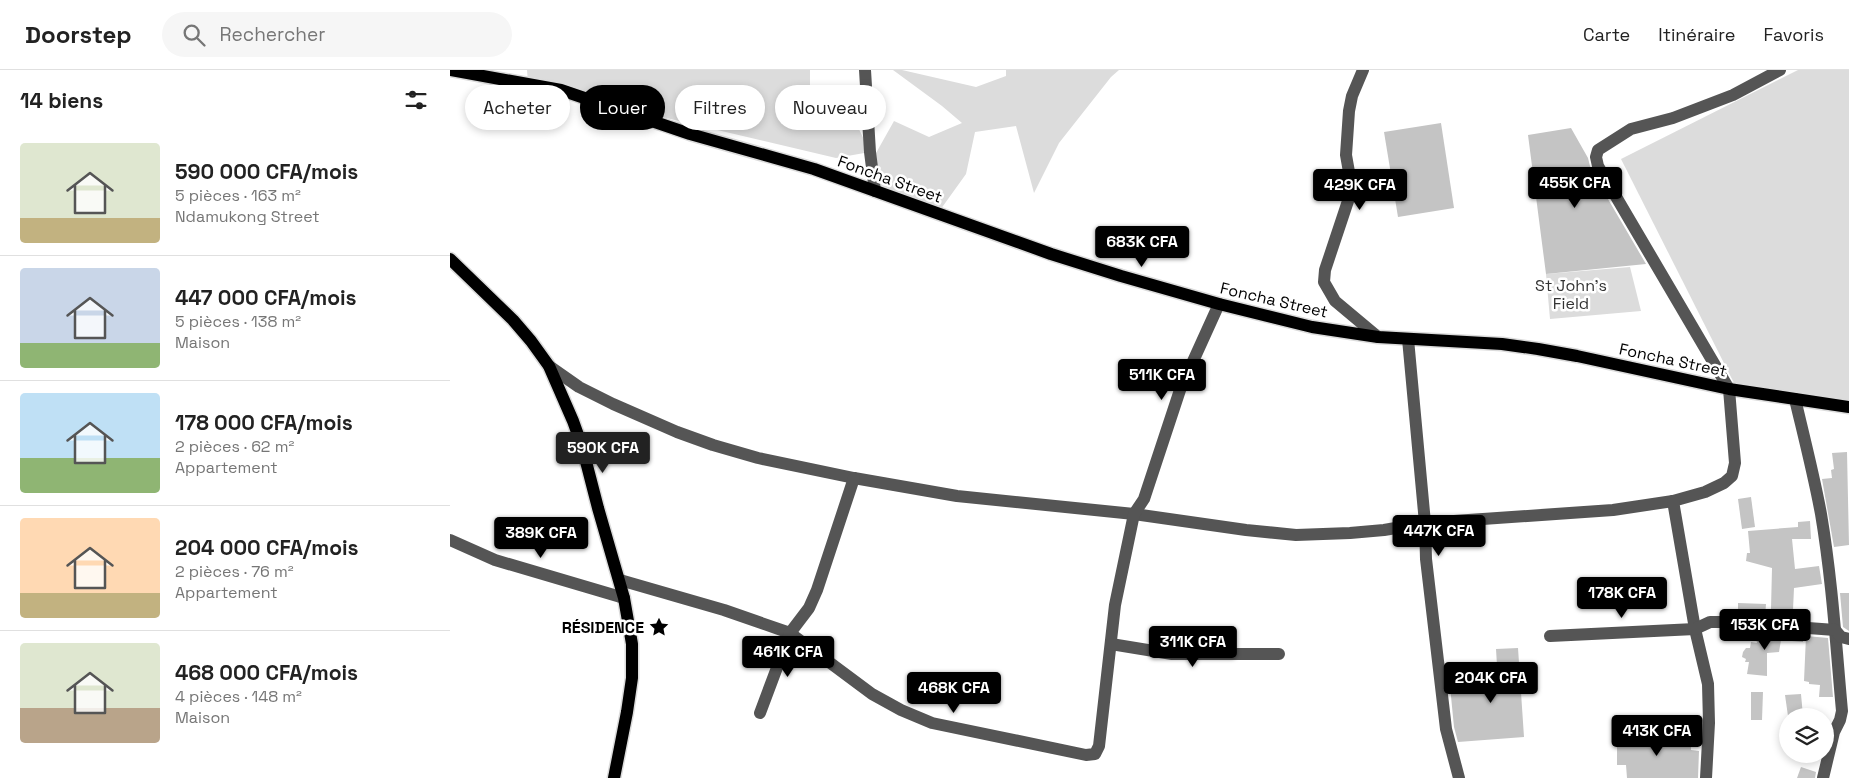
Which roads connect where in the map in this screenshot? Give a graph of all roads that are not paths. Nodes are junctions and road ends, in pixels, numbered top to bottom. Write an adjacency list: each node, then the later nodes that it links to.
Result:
1 (450, 70): 5 (main road, Foncha Street)
2 (865, 70): 5 (street)
3 (1363, 70): 8 (street)
4 (1780, 70): 11 (street)
5 (875, 191): 7 (main road, Foncha Street)
6 (451, 263): 10 (main road)
7 (1219, 304): 8 (main road, Foncha Street); 16 (street)
8 (1378, 336): 9 (main road, Foncha Street)
9 (1408, 338): 11 (main road, Foncha Street); 17 (street)
10 (549, 366): 14 (street); 19 (main road)
11 (1729, 389): 12 (main road, Foncha Street); 15 (street)
12 (1795, 399): 13 (main road, Foncha Street); 22 (street)
13 (1849, 407)
14 (854, 478): 16 (street); 23 (street)
15 (1673, 501): 17 (street); 21 (street)
16 (1134, 514): 17 (street); 26 (street)
17 (1425, 523): 30 (street)
18 (450, 540): 20 (street)
19 (620, 580): 20 (main road); 23 (street)
20 (624, 598): 29 (main road)
21 (1695, 629): 22 (street); 24 (street); 31 (street)
22 (1835, 630): 25 (street); 32 (street)
23 (790, 633): 26 (street); 28 (street)
24 (1550, 636)
25 (1849, 639)
26 (1111, 644): 27 (street)
27 (1278, 654)
28 (760, 713)
29 (614, 778)
30 (1459, 778)
31 (1706, 778)
32 (1823, 778)

